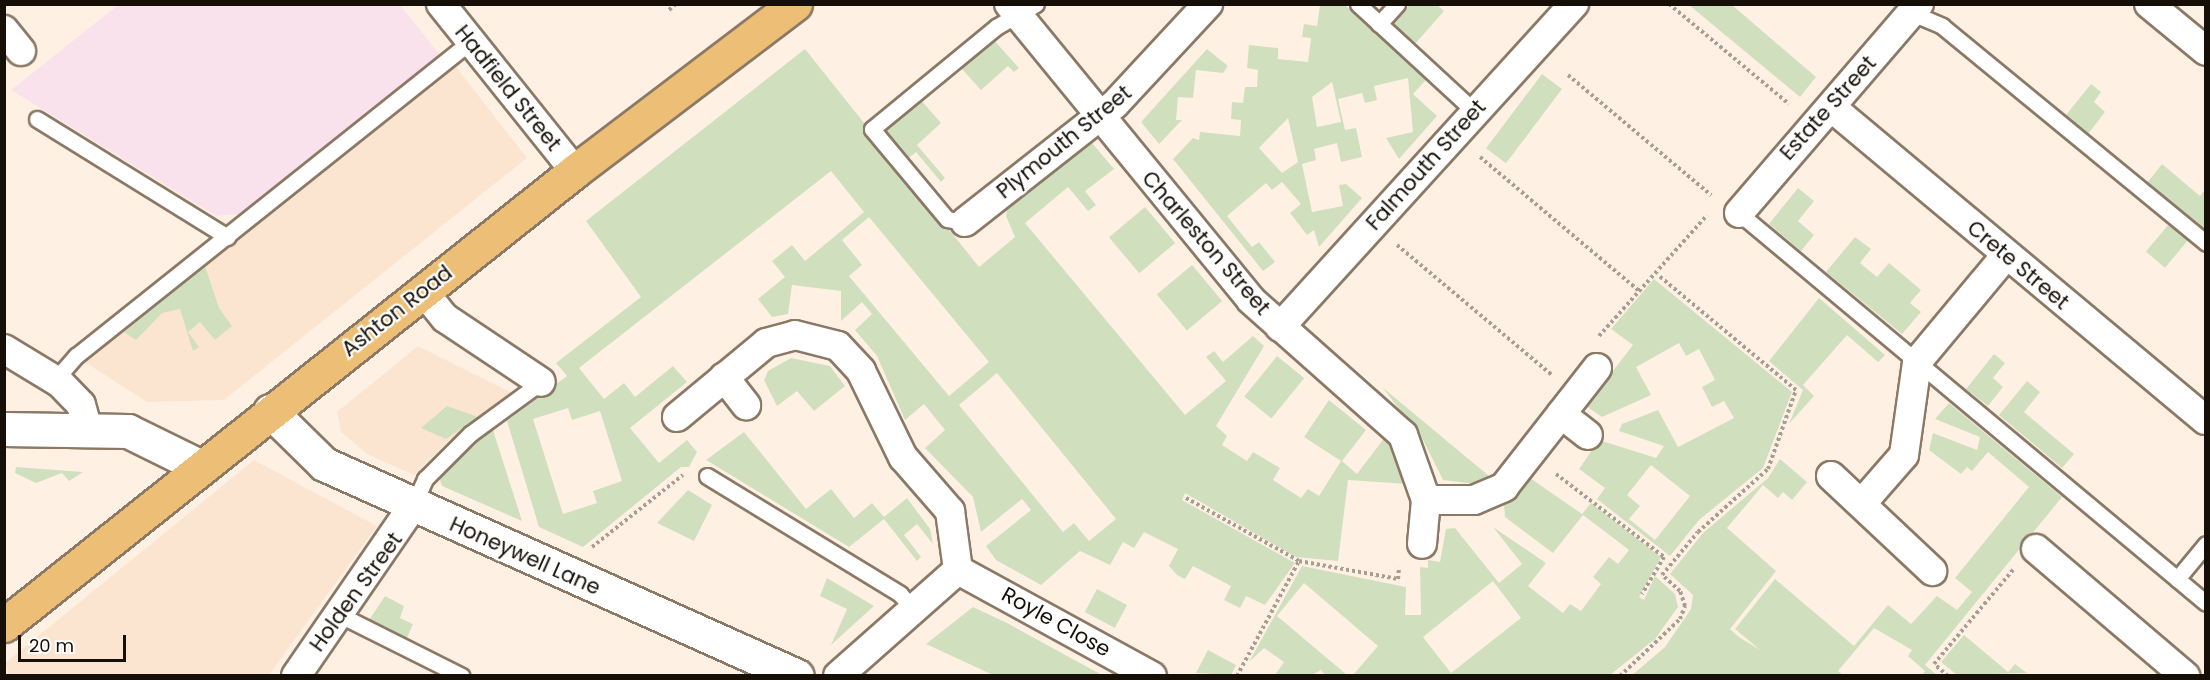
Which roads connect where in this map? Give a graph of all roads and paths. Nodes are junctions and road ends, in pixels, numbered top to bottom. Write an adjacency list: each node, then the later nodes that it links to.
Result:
1 (441, 4): 14 (street, Hadfield Street)
2 (676, 4): 12 (path)
3 (795, 4): 23 (highway, Ashton Road)
4 (1208, 4): 20 (street, Plymouth Street)
5 (1358, 4): 13 (lane)
6 (1397, 4): 13 (lane)
7 (1574, 4): 19 (street, Falmouth Street)
8 (1670, 4): 18 (path)
9 (2149, 4): 15 (street)
10 (1911, 7): 17 (street, Estate Street); 28 (lane)
11 (1021, 8): 20 (street, Charleston Street); 25 (lane)
12 (669, 10)
13 (1379, 24): 19 (lane)
14 (471, 41): 23 (street, Hadfield Street); 26 (lane)
15 (2205, 51)
16 (1568, 75): 24 (path)
17 (1831, 107): 24 (street, Estate Street); 29 (street, Crete Street)
18 (1797, 111)
19 (1475, 112): 33 (street, Falmouth Street)
20 (1100, 115): 25 (street, Plymouth Street); 33 (street, Charleston Street)
21 (38, 119): 26 (lane)
22 (1494, 169): 31 (path)
23 (575, 171): 32 (highway, Ashton Road)
24 (1723, 208): 30 (path); 36 (lane)
25 (965, 222)
26 (227, 237): 38 (lane)
27 (1390, 239): 40 (path, Falmouth Street)
28 (2205, 243)
29 (2006, 255): 36 (street); 42 (street, Crete Street)
30 (1658, 275): 31 (path); 78 (path)
31 (1638, 290): 35 (path)
32 (423, 291): 39 (street); 43 (highway, Ashton Road)
33 (1280, 327): 55 (street, Charleston Street)
34 (4, 349): 38 (street)
35 (1596, 355): 44 (street)
36 (1917, 362): 56 (street); 65 (lane)
37 (724, 377): 41 (street); 45 (street); 63 (street)
38 (55, 380): 47 (street)
39 (541, 382): 57 (lane)
40 (1562, 383)
41 (746, 405)
42 (2202, 409)
43 (270, 411): 49 (highway, Ashton Road); 57 (street, Honeywell Lane)
44 (1561, 414): 48 (street); 55 (street)
45 (677, 417)
46 (4, 429): 47 (street)
47 (88, 430): 49 (street)
48 (1588, 435)
49 (199, 466): 70 (highway, Ashton Road)
50 (1553, 471): 66 (path)
51 (691, 474): 61 (path)
52 (707, 476): 68 (lane)
53 (1831, 476): 56 (street)
54 (1186, 498): 62 (path)
55 (1426, 500): 60 (street, Charleston Street)
56 (1863, 502): 64 (street)
57 (413, 506): 69 (street, Holden Street); 71 (street, Honeywell Lane)
58 (2205, 544): 65 (lane)
59 (2036, 549): 79 (path); 80 (street)
60 (1411, 550): 62 (path)
61 (588, 551)
62 (1299, 561): 77 (path)
63 (958, 570): 68 (street); 76 (street, Royle Close)
64 (1932, 571)
65 (2177, 579): 67 (lane)
66 (1642, 594)
67 (2205, 603)
68 (912, 608): 75 (street)
69 (339, 615): 72 (street, Holden Street); 73 (lane)
70 (4, 625)
71 (756, 667): 74 (street, Honeywell Lane)
72 (296, 675)
73 (462, 675)
74 (797, 675)
75 (838, 675)
76 (1152, 675)
77 (1237, 675)
78 (1620, 675)
79 (1948, 675)
80 (2185, 675)

